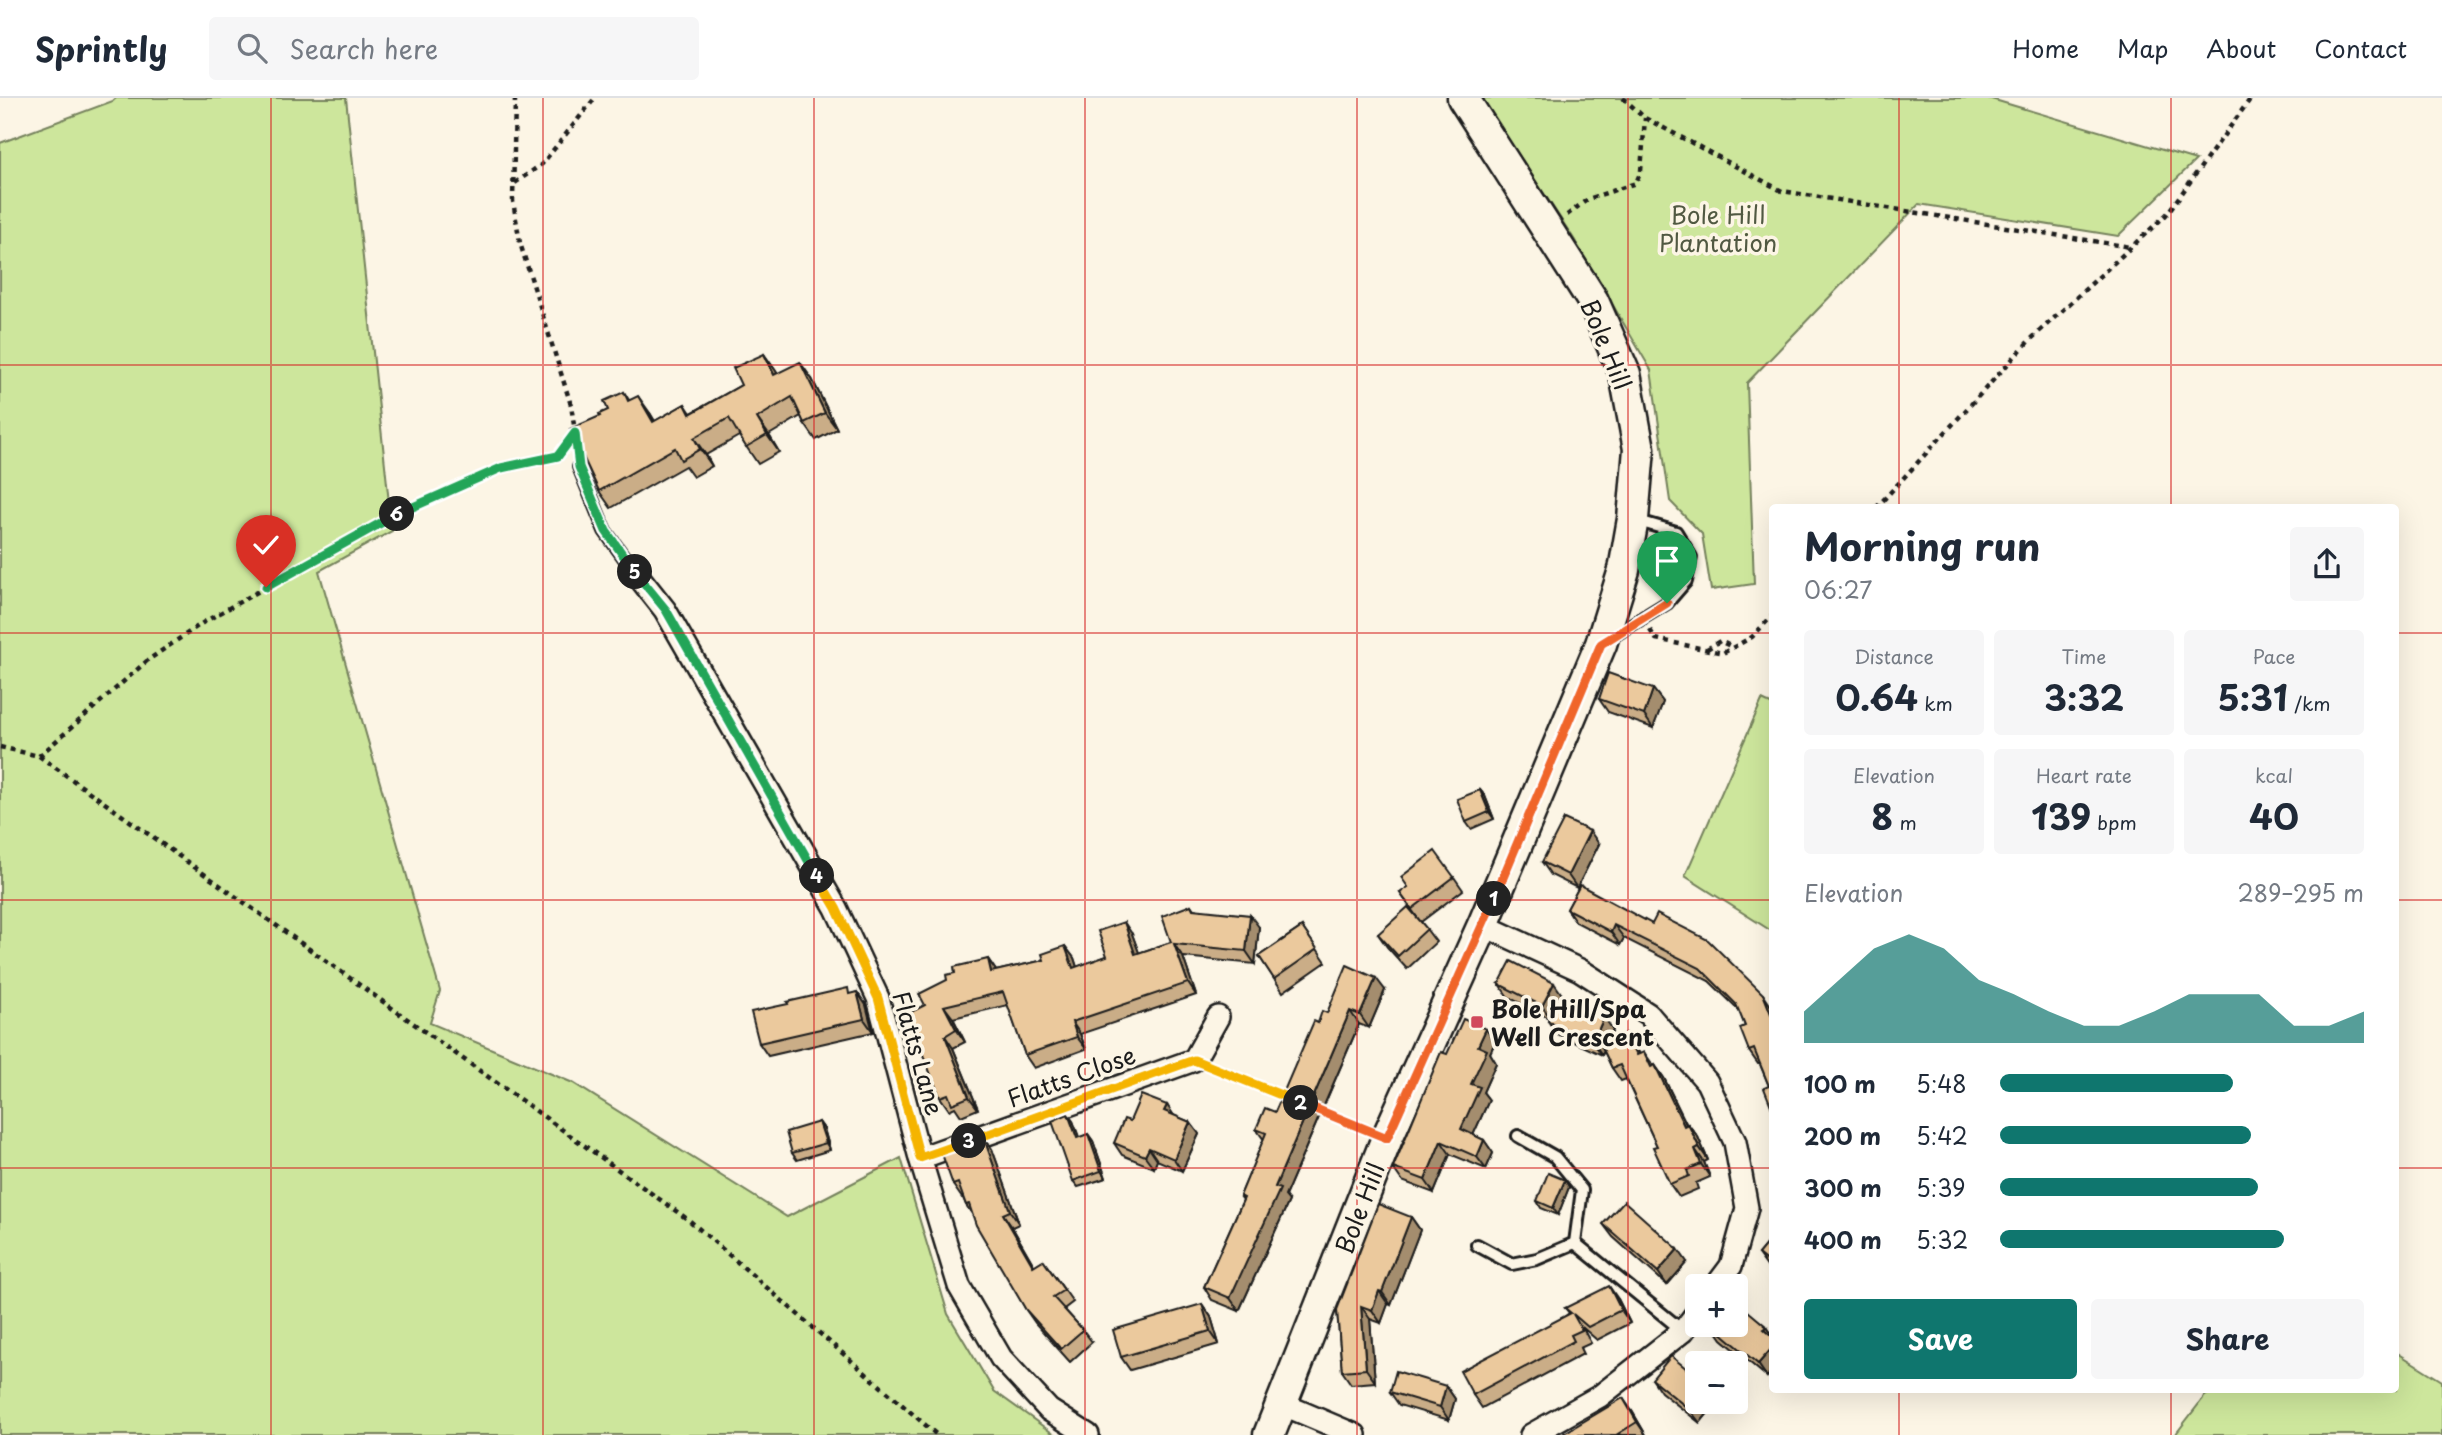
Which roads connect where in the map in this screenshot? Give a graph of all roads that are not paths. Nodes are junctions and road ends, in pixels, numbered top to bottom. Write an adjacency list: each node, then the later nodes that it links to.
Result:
1 (1463, 98): 3 (street, Bole Hill)
2 (579, 467): 4 (lane)
3 (1633, 519): 5 (street, Bole Hill); 5 (lane)
4 (631, 567): 9 (street, Flatts Lane)
5 (1601, 644): 6 (street, Bole Hill)
6 (1483, 925): 12 (street); 15 (street, Bole Hill)
7 (1218, 1017): 9 (street, Flatts Close)
8 (1518, 1136): 10 (lane)
9 (920, 1158): 16 (street, Flatts Lane)
10 (1575, 1243): 11 (lane); 14 (lane)
11 (1477, 1245)
12 (1725, 1274)
13 (1685, 1328): 14 (street)
14 (1683, 1331): 19 (street)
15 (1282, 1404): 17 (street, Bole Hill); 18 (street)
16 (1088, 1435)
17 (1269, 1435)
18 (1355, 1435)
19 (1531, 1435)

